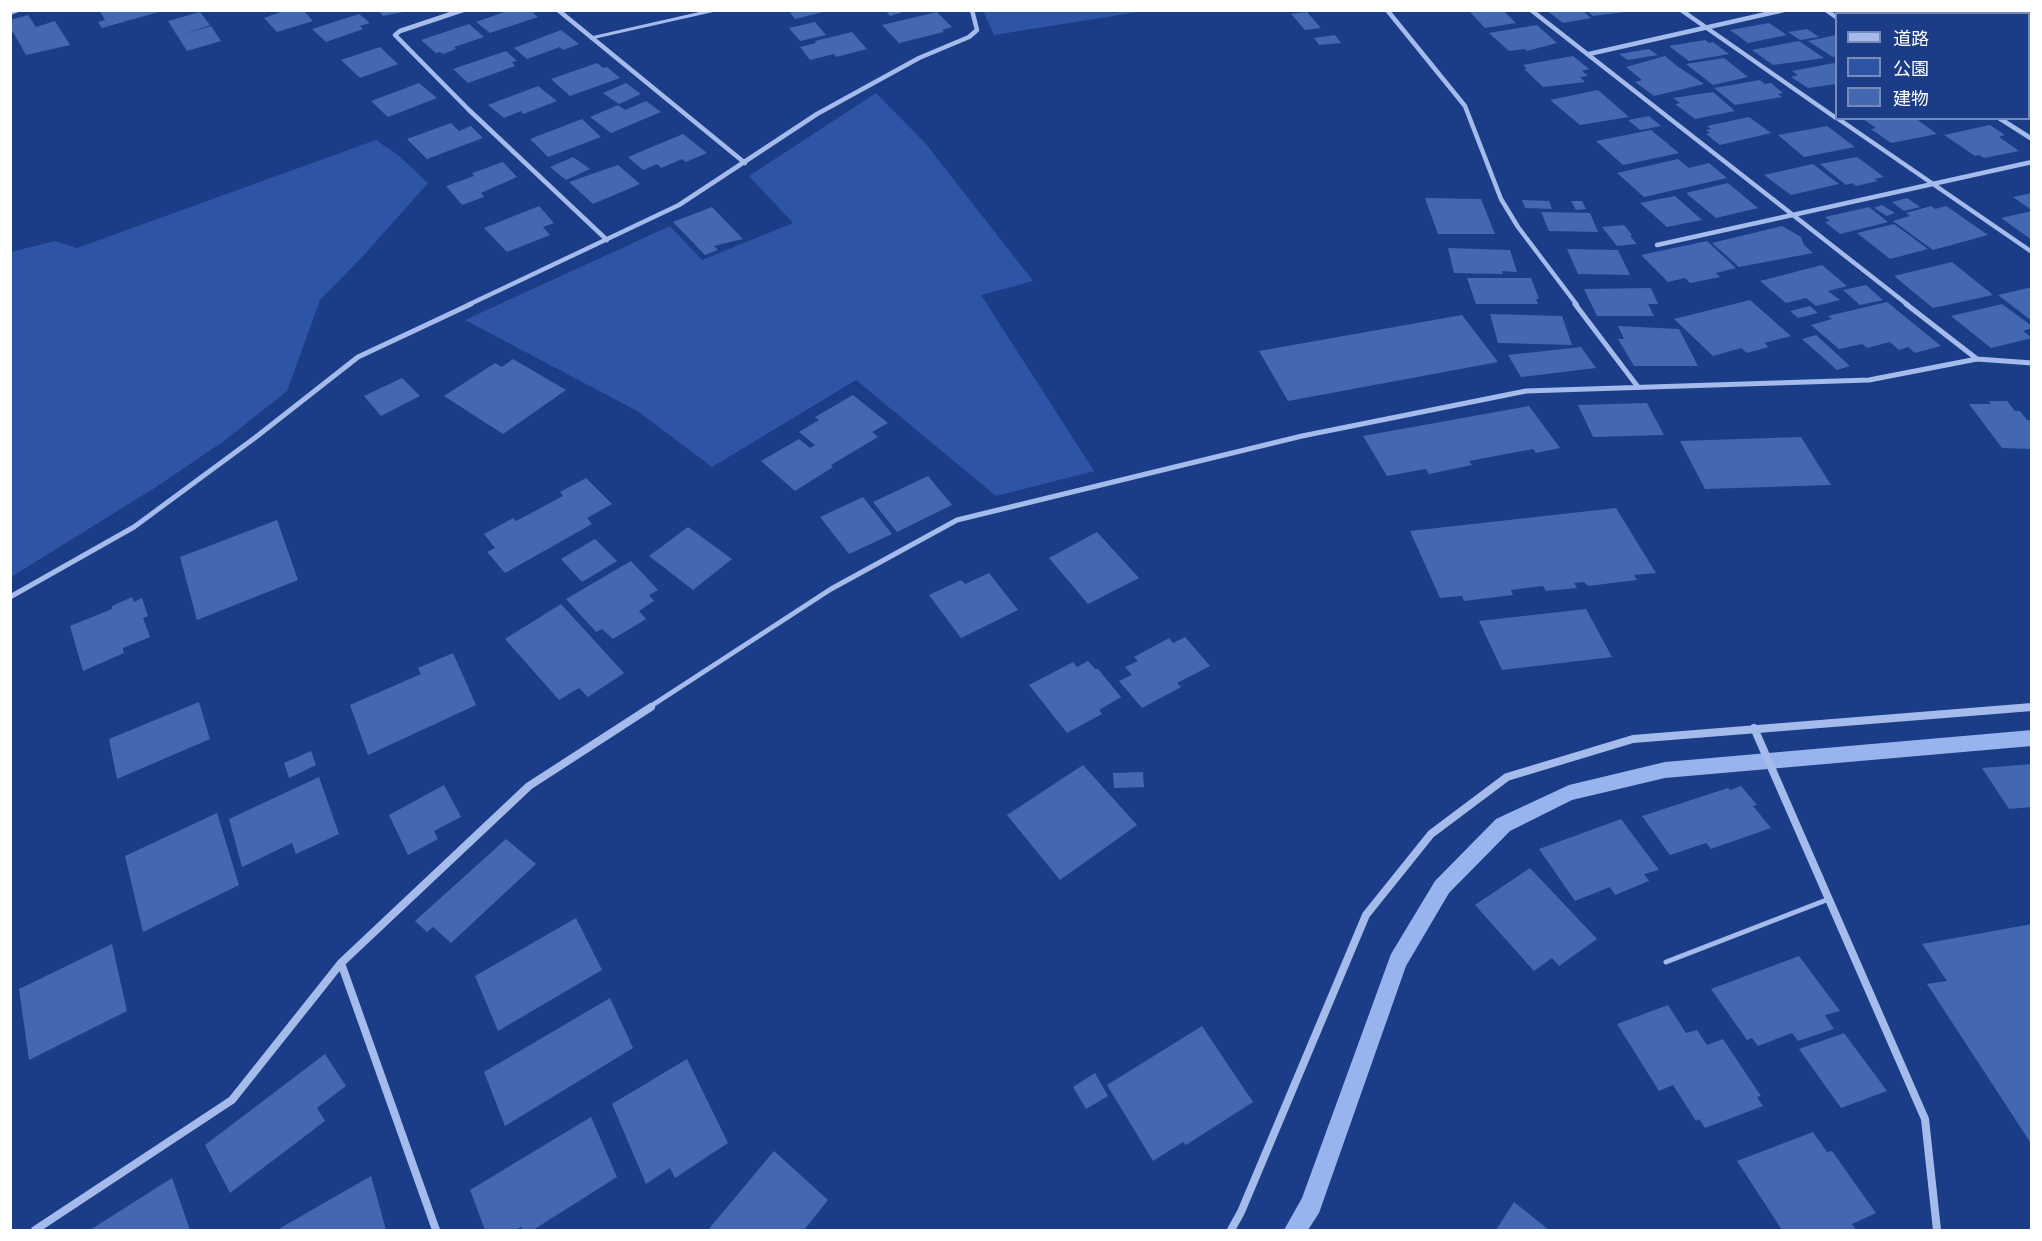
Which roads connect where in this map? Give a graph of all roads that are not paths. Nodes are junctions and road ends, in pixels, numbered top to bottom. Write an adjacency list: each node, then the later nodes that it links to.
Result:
1 (18, 10): 10 (street)
2 (463, 10): 22 (street)
3 (558, 10): 12 (street)
4 (715, 10): 12 (lane)
5 (972, 10): 19 (street)
6 (1387, 10): 27 (street)
7 (1532, 10): 13 (street)
8 (1681, 10): 11 (street)
9 (1784, 10): 11 (street)
10 (10, 13)
11 (1705, 27): 13 (street); 14 (street)
12 (591, 38): 19 (street)
13 (1588, 54): 21 (street)
14 (1835, 117)
15 (1840, 120): 20 (street)
16 (2002, 120): 17 (street)
17 (2031, 139)
18 (2031, 162): 20 (street)
19 (745, 163): 22 (street)
20 (1932, 184): 21 (street); 24 (street)
21 (1790, 215): 23 (street); 25 (street)
22 (607, 240): 28 (street)
23 (1657, 245)
24 (2031, 252)
25 (1977, 359): 26 (street); 27 (street)
26 (2031, 363)
27 (1638, 387): 33 (street)
28 (10, 597)
29 (2031, 707): 30 (street)
30 (1754, 728): 31 (street); 36 (street)
31 (1829, 899): 32 (lane); 37 (street)
32 (1666, 962)
33 (342, 963): 34 (street); 35 (street)
34 (34, 1230)
35 (436, 1230)
36 (1231, 1230)
37 (1937, 1230)

